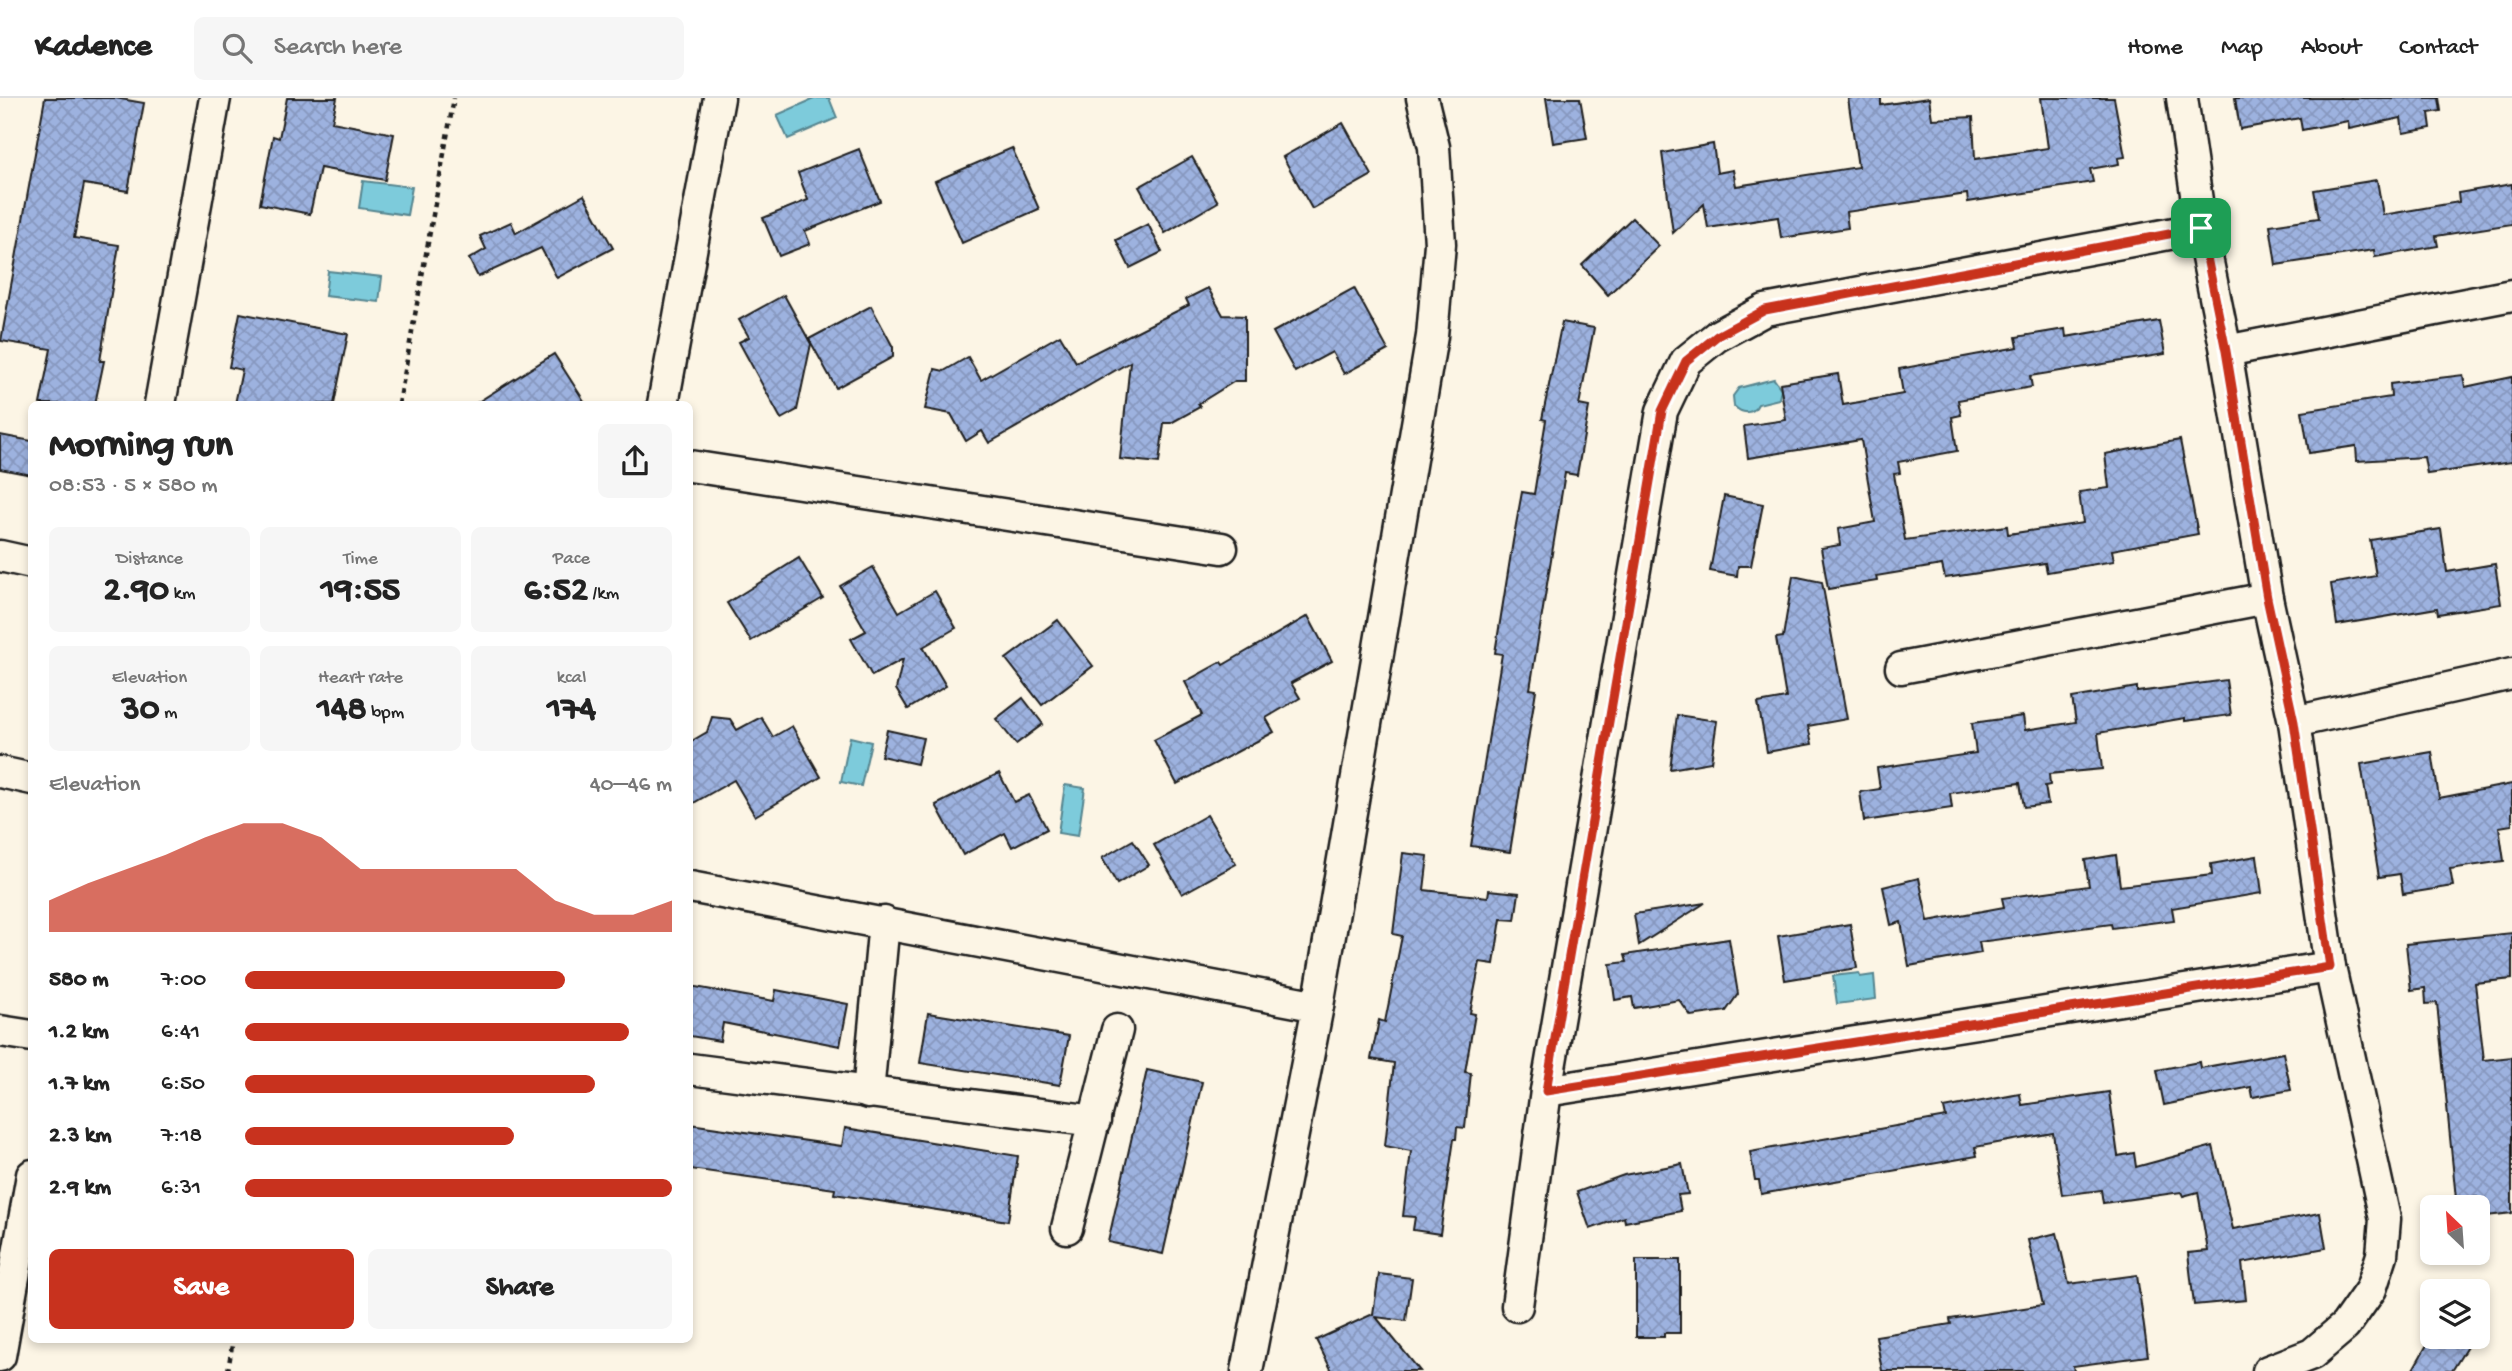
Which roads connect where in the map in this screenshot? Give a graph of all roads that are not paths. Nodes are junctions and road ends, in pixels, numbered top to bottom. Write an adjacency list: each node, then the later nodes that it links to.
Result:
1 (215, 98): 8 (street)
2 (719, 98): 9 (street)
3 (1422, 98): 23 (street)
4 (2182, 98): 5 (street)
5 (2201, 228): 7 (street); 28 (street)
6 (2512, 295): 7 (street)
7 (2226, 351): 14 (street)
8 (161, 401)
9 (664, 401)
10 (693, 466): 11 (street)
11 (1222, 548)
12 (0, 556): 13 (street)
13 (28, 561)
14 (2267, 598): 15 (street); 17 (street)
15 (1901, 668)
16 (2512, 674): 17 (street)
17 (2294, 722): 22 (street)
18 (0, 772): 19 (street)
19 (28, 778)
20 (693, 888): 21 (street)
21 (884, 922): 23 (street); 29 (street)
22 (2330, 967): 28 (street); 36 (street)
23 (1318, 1006): 35 (street)
24 (1117, 1030): 30 (street)
25 (0, 1031): 26 (street)
26 (28, 1035)
27 (693, 1069): 29 (street)
28 (1546, 1091): 33 (street)
29 (868, 1093): 30 (street)
30 (1095, 1121): 32 (street)
31 (28, 1197): 34 (street)
32 (1067, 1228)
33 (1517, 1306)
34 (1, 1349)
35 (1247, 1371)
36 (2268, 1371)

